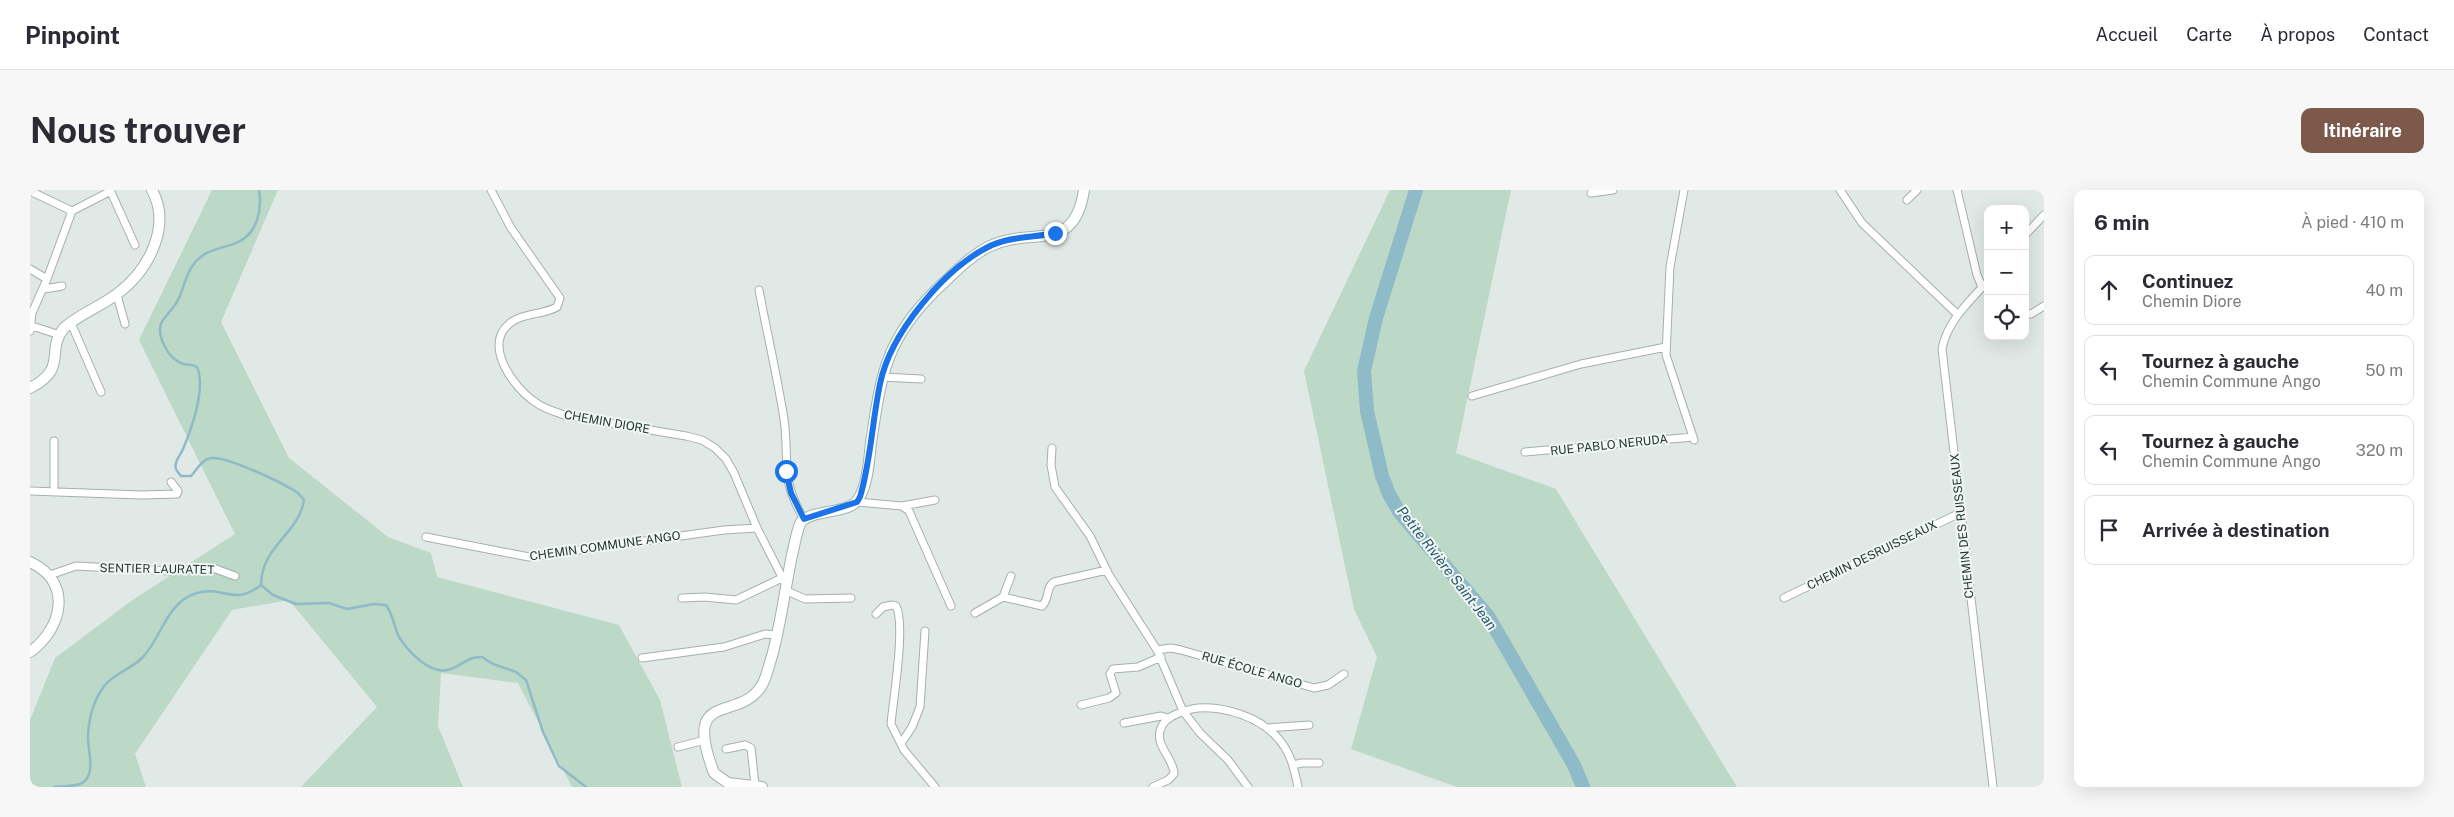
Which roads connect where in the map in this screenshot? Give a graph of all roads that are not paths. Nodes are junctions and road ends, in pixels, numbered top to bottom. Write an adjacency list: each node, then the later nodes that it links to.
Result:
1 (111, 190): 13 (street); 16 (street)
2 (152, 190): 24 (street)
3 (491, 190): 49 (street, CHEMIN DIORE)
4 (1084, 190): 33 (street)
5 (1613, 190): 11 (street)
6 (1684, 190): 32 (street, RUE PABLO NERUDA)
7 (1840, 190): 27 (street)
8 (1917, 190): 12 (street)
9 (1957, 190): 21 (street)
10 (30, 191): 13 (street)
11 (1591, 193)
12 (1907, 200)
13 (72, 211): 18 (street)
14 (2044, 215): 15 (street)
15 (2029, 231)
16 (135, 245)
17 (30, 269): 18 (street)
18 (47, 279): 22 (street)
19 (1984, 285): 21 (street, CHEMIN DES RUISSEAUX)
20 (62, 286): 22 (street)
21 (1982, 287): 27 (street, CHEMIN DES RUISSEAUX)
22 (44, 289): 30 (street)
23 (759, 290): 48 (street)
24 (116, 294): 28 (street); 29 (street)
25 (2044, 306): 26 (street)
26 (2029, 314)
27 (1958, 315): 47 (street, CHEMIN DES RUISSEAUX)
28 (71, 323): 31 (street); 36 (street)
29 (126, 324)
30 (31, 329): 31 (street)
31 (60, 335): 35 (street)
32 (1666, 347): 37 (street); 40 (street, RUE PABLO NERUDA)
33 (882, 377): 34 (street); 45 (street)
34 (921, 379)
35 (30, 388)
36 (101, 392)
37 (1472, 396)
38 (54, 441): 43 (street)
39 (1052, 448): 52 (street)
40 (1525, 452)
41 (171, 482): 43 (street)
42 (30, 491): 43 (street)
43 (54, 492)
44 (934, 500): 46 (street)
45 (857, 502): 46 (street); 48 (street)
46 (902, 506): 61 (street)
47 (1960, 513): 60 (street, CHEMIN DESRUISSEAUX); 87 (street, CHEMIN DES RUISSEAUX)
48 (804, 519): 56 (street)
49 (756, 528): 50 (street, CHEMIN COMMUNE ANGO); 56 (street, CHEMIN DIORE)
50 (426, 537)
51 (30, 562): 53 (street)
52 (1107, 570): 57 (street); 67 (street)
53 (50, 575): 54 (street, SENTIER LAURATET); 66 (street)
54 (235, 576)
55 (1011, 576): 57 (street)
56 (784, 584): 58 (street); 59 (street); 65 (street)
57 (1004, 597): 62 (street)
58 (682, 598)
59 (852, 598)
60 (1784, 598)
61 (950, 606)
62 (975, 613)
63 (876, 614): 77 (street)
64 (925, 631): 77 (street)
65 (778, 635): 68 (street); 76 (street)
66 (30, 652)
67 (1159, 654): 69 (street, RUE ÉCOLE ANGO); 70 (street, RUE ÉCOLE ANGO); 71 (street)
68 (642, 658)
69 (1344, 674)
70 (1081, 706)
71 (1182, 711): 72 (street); 75 (street); 85 (street)
72 (1168, 718): 73 (street); 84 (street)
73 (1124, 724)
74 (1309, 726): 75 (street)
75 (1266, 728): 81 (street)
76 (705, 740): 78 (street); 82 (street)
77 (902, 742): 83 (street)
78 (678, 747)
79 (726, 749): 82 (street)
80 (1319, 763): 81 (street)
81 (1294, 766): 86 (street)
82 (759, 786)
83 (935, 787)
84 (1153, 787)
85 (1248, 787)
86 (1298, 787)
87 (1993, 787)

